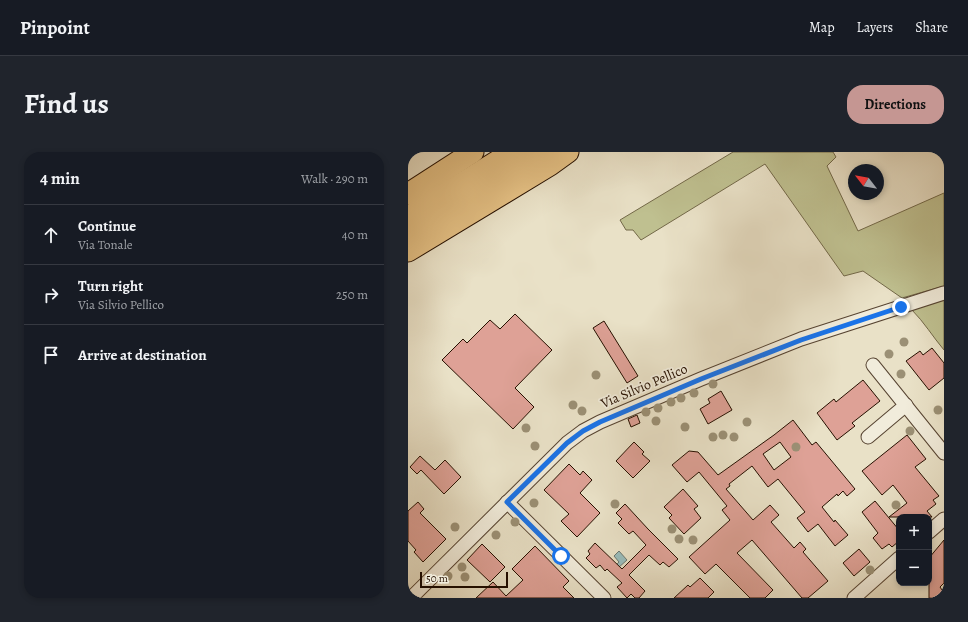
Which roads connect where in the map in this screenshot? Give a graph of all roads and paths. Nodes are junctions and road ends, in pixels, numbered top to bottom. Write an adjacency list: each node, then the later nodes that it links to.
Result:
1 (473, 152): 5 (highway)
2 (512, 152): 6 (highway)
3 (542, 152): 7 (highway)
4 (568, 152): 8 (highway)
5 (408, 194)
6 (408, 217)
7 (408, 235)
8 (408, 251)
9 (944, 293): 14 (street, Via Silvio Pellico)
10 (873, 365): 11 (street)
11 (906, 405): 12 (street); 13 (street)
12 (868, 436)
13 (944, 453)
14 (507, 502): 18 (street, Via Silvio Pellico); 19 (street)
15 (944, 519): 16 (street)
16 (932, 529)
17 (896, 561): 20 (street)
18 (411, 598)
19 (604, 598)
20 (854, 598)

